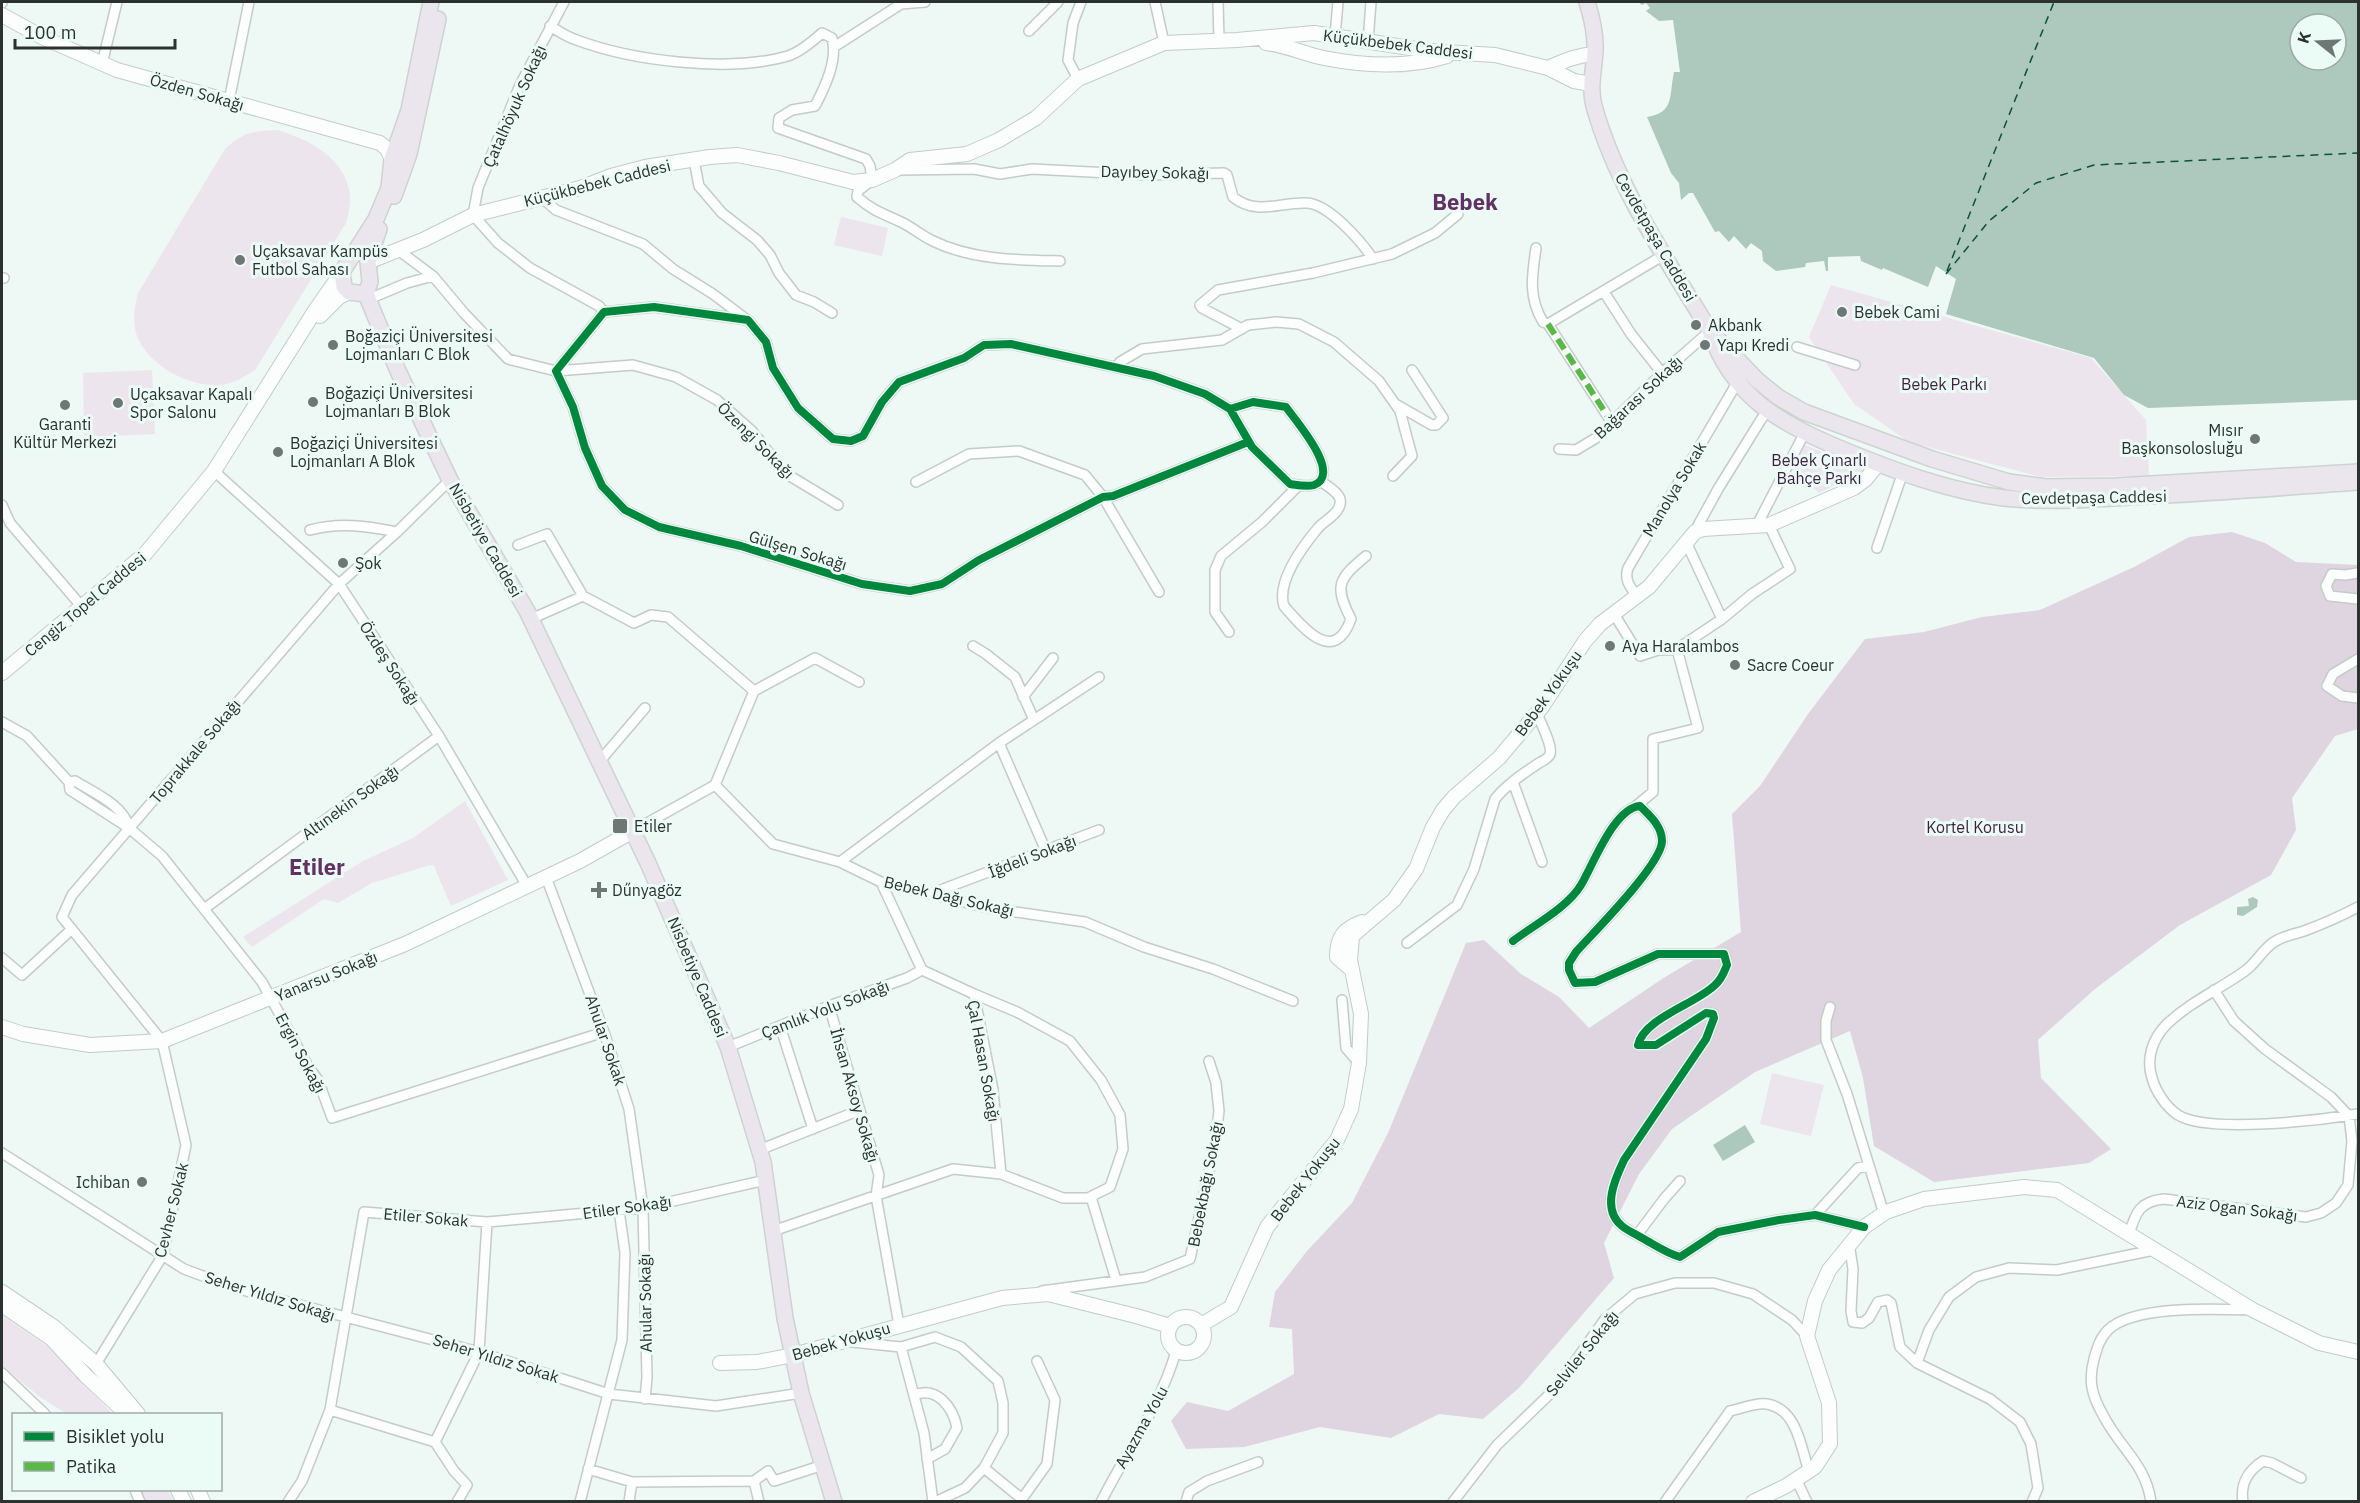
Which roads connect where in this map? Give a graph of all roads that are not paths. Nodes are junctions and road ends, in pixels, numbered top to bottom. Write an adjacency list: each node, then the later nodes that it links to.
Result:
1 (117, 2): 26 (street)
2 (249, 2): 30 (street)
3 (431, 2): 31 (main road)
4 (441, 2): 43 (main road)
5 (564, 2): 14 (street, Çatalhöyuk Sokağı)
6 (925, 2): 23 (street)
7 (1058, 2): 17 (street)
8 (1081, 2): 28 (street)
9 (1155, 2): 22 (street)
10 (1218, 2): 20 (street)
11 (1338, 2): 18 (street)
12 (1371, 2): 21 (street)
13 (1587, 2): 25 (main road, Cevdetpaşa Caddesi)
14 (557, 6): 16 (street, Çatalhöyuk Sokağı)
15 (2, 15): 26 (street, Özden Sokağı)
16 (550, 26): 23 (street); 37 (street, Çatalhöyuk Sokağı)
17 (1029, 31)
18 (1335, 36): 19 (street, Küçükbebek Caddesi); 21 (street, Küçükbebek Caddesi)
19 (1237, 40): 20 (street, Küçükbebek Caddesi); 24 (street)
20 (1219, 41): 22 (street, Küçükbebek Caddesi)
21 (1368, 42): 24 (street, Küçükbebek Caddesi)
22 (1164, 44): 28 (street, Küçükbebek Caddesi)
23 (834, 46): 34 (street)
24 (1458, 53): 27 (street, Küçükbebek Caddesi)
25 (1595, 54): 27 (street); 29 (main road, Cevdetpaşa Caddesi)
26 (102, 64): 30 (street, Özden Sokağı)
27 (1548, 68): 29 (street, Küçükbebek Caddesi)
28 (1078, 79): 33 (street, Küçükbebek Caddesi)
29 (1590, 84): 40 (main road, Cevdetpaşa Caddesi)
30 (229, 101): 31 (street, Özden Sokağı)
31 (392, 159): 44 (main road)
32 (694, 160): 34 (street, Küçükbebek Caddesi); 35 (street, Küçükbebek Caddesi); 50 (street)
33 (896, 170): 34 (street, Küçükbebek Caddesi); 41 (street, Dayıbey Sokağı)
34 (872, 180): 42 (street)
35 (542, 198): 37 (street, Küçükbebek Caddesi); 51 (street)
36 (1458, 214): 41 (street)
37 (473, 215): 39 (street, Küçükbebek Caddesi); 49 (street)
38 (1536, 248): 52 (street)
39 (398, 250): 43 (street, Küçükbebek Caddesi); 45 (street, Özengi Sokağı)
40 (1664, 255): 47 (street); 55 (main road, Cevdetpaşa Caddesi)
41 (1373, 259): 54 (street)
42 (1060, 261)
43 (368, 262): 44 (main road); 48 (main road)
44 (345, 267): 46 (main road); 53 (street, Cengiz Topel Caddesi)
45 (433, 276): 48 (street); 60 (street, Özengi Sokağı)
46 (348, 292): 48 (main road); 53 (street)
47 (1604, 292): 52 (street); 61 (street)
48 (368, 297): 79 (main road, Nisbetiye Caddesi)
49 (604, 312): 51 (street); 60 (street)
50 (832, 314)
51 (748, 320): 58 (street)
52 (1548, 324): 68 (street)
53 (308, 325): 75 (street, Cengiz Topel Caddesi)
54 (1242, 329): 58 (street); 64 (street)
55 (1710, 331): 61 (street, Bağarası Sokağı); 62 (main road, Cevdetpaşa Caddesi); 63 (main road, Cevdetpaşa Caddesi)
56 (1797, 347): 57 (street)
57 (1855, 364)
58 (1116, 367): 65 (street)
59 (1412, 370): 64 (street)
60 (556, 371): 85 (street, Gülşen Sokağı); 87 (street, Özengi Sokağı)
61 (1662, 373): 68 (street, Bağarası Sokağı)
62 (1737, 383): 66 (main road, Cevdetpaşa Caddesi); 99 (street, Manolya Sokak)
63 (1778, 397): 66 (main road); 67 (main road, Cevdetpaşa Caddesi)
64 (1395, 404): 78 (street)
65 (1230, 409): 70 (street); 81 (street)
66 (1767, 410): 69 (main road, Cevdetpaşa Caddesi); 92 (street)
67 (1820, 418): 69 (main road); 71 (main road, Cevdetpaşa Caddesi)
68 (1612, 423): 72 (street, Bağarası Sokağı)
69 (1808, 436): 74 (main road, Cevdetpaşa Caddesi); 89 (street)
70 (1248, 442): 84 (street); 85 (street, Gülşen Sokağı)
71 (1886, 442): 73 (main road, Cevdetpaşa Caddesi); 74 (main road)
72 (1559, 449)
73 (1932, 459): 77 (main road, Cevdetpaşa Caddesi); 80 (main road)
74 (1878, 464): 76 (main road, Cevdetpaşa Caddesi); 89 (street)
75 (214, 471): 97 (street, Özdeş Sokağı); 102 (street, Cengiz Topel Caddesi)
76 (1903, 472): 80 (main road, Cevdetpaşa Caddesi); 94 (street)
77 (2358, 472)
78 (1394, 476)
79 (450, 480): 91 (street, Toprakkale Sokağı); 104 (main road, Nisbetiye Caddesi)
80 (1927, 480): 83 (main road, Cevdetpaşa Caddesi)
81 (1320, 481): 84 (street); 95 (street)
82 (916, 482): 85 (street)
83 (2358, 482)
84 (1299, 485): 106 (street)
85 (1103, 497): 98 (street)
86 (2, 505): 88 (street)
87 (838, 505)
88 (6, 523): 102 (street)
89 (1763, 525): 92 (street); 105 (street)
90 (310, 530): 91 (street)
91 (397, 532): 97 (street, Toprakkale Sokağı)
92 (1691, 537): 99 (street, Bebek Yokuşu); 105 (street)
93 (518, 545): 100 (street)
94 (1878, 548)
95 (1366, 556)
96 (2358, 573): 101 (street)
97 (339, 584): 121 (street, Özdeş Sokağı); 127 (street, Toprakkale Sokağı)
98 (1159, 592)
99 (1637, 596): 103 (street, Bebek Yokuşu)
100 (583, 597): 104 (street); 114 (street)
101 (2358, 599)
102 (83, 608): 111 (street, Cengiz Topel Caddesi)
103 (1614, 614): 108 (street); 118 (street, Bebek Yokuşu)
104 (531, 619): 123 (main road, Nisbetiye Caddesi)
105 (1722, 619): 108 (street)
106 (1228, 632)
107 (973, 646): 115 (street)
108 (1677, 649): 126 (street)
109 (1053, 658): 115 (street)
110 (2358, 659): 116 (street)
111 (2, 673)
112 (1099, 677): 119 (street)
113 (859, 682): 114 (street)
114 (754, 691): 125 (street)
115 (1023, 697): 119 (street)
116 (2358, 698)
117 (645, 708): 123 (street)
118 (1537, 713): 124 (street); 157 (street, Bebek Yokuşu)
119 (1034, 720): 122 (street)
120 (2, 722): 127 (street, Ergin Sokağı)
121 (439, 736): 135 (street, Özdeş Sokağı); 138 (street, Altınekin Sokağı)
122 (999, 743): 130 (street); 131 (street)
123 (599, 762): 129 (main road, Nisbetiye Caddesi)
124 (1514, 782): 132 (street); 141 (street)
125 (715, 785): 129 (street); 131 (street, Bebek Dağı Sokağı)
126 (1636, 806): 140 (street); 177 (street)
127 (129, 828): 138 (street, Ergin Sokağı); 139 (street, Toprakkale Sokağı)
128 (1099, 830): 130 (street, İğdeli Sokağı)
129 (633, 831): 133 (street, Yanarsu Sokağı); 155 (main road, Nisbetiye Caddesi)
130 (1046, 851): 136 (street, İğdeli Sokağı)
131 (840, 862): 134 (street, Bebek Dağı Sokağı)
132 (1542, 862)
133 (546, 877): 135 (street, Yanarsu Sokağı); 153 (street, Ahular Sokak)
134 (881, 882): 136 (street, Bebek Dağı Sokağı); 143 (street)
135 (527, 886): 146 (street, Yanarsu Sokağı)
136 (930, 894): 148 (street, Bebek Dağı Sokağı)
137 (2358, 907): 144 (street)
138 (204, 909): 146 (street, Ergin Sokağı)
139 (72, 929): 142 (street); 154 (street)
140 (1513, 941)
141 (1407, 944)
142 (2, 958)
143 (922, 970): 145 (street, Çal Hasan Sokağı); 149 (street, Çamlık Yolu Sokağı)
144 (2214, 990): 159 (street); 159 (street)
145 (974, 994): 164 (street, Çal Hasan Sokağı); 168 (street)
146 (272, 998): 153 (street, Ergin Sokağı); 154 (street, Yanarsu Sokağı)
147 (1342, 1000): 157 (street)
148 (1293, 1001)
149 (829, 1006): 151 (street, Çamlık Yolu Sokağı); 158 (street, İhsan Aksoy Sokağı)
150 (1830, 1007): 163 (street)
151 (780, 1026): 155 (street, Çamlık Yolu Sokağı); 160 (street)
152 (2, 1027): 154 (street, Yanarsu Sokağı)
153 (604, 1032): 169 (street, Ahular Sokak)
154 (162, 1041): 180 (street, Cevher Sokak)
155 (728, 1047): 161 (main road, Nisbetiye Caddesi)
156 (1209, 1061): 181 (street, Bebekbağı Sokağı)
157 (1359, 1063): 188 (street, Bebek Yokuşu)
158 (860, 1110): 160 (street); 167 (street, İhsan Aksoy Sokağı)
159 (2354, 1115): 176 (street, Aziz Ogan Sokağı)
160 (813, 1129): 161 (street)
161 (759, 1150): 165 (main road, Nisbetiye Caddesi)
162 (2, 1153): 180 (street)
163 (1869, 1166): 171 (street); 172 (street)
164 (1001, 1174): 167 (street); 168 (street)
165 (766, 1180): 169 (street, Etiler Sokağı); 175 (main road, Nisbetiye Caddesi)
166 (1680, 1181): 177 (street)
167 (876, 1196): 175 (street); 187 (street, İhsan Aksoy Sokağı)
168 (1091, 1197): 181 (street)
169 (644, 1208): 170 (street, Etiler Sokağı); 206 (street, Ahular Sokağı)
170 (619, 1210): 173 (street, Etiler Sokağı); 204 (street, Ahular Sokağı)
171 (1884, 1214): 174 (street); 176 (street)
172 (1815, 1215): 174 (street); 177 (street)
173 (487, 1222): 186 (street, Etiler Sokak); 194 (street)
174 (1864, 1227): 178 (street)
175 (773, 1231): 196 (main road, Nisbetiye Caddesi)
176 (2129, 1234): 179 (street)
177 (1637, 1235)
178 (1849, 1243): 190 (street); 199 (street)
179 (2154, 1250): 185 (street); 199 (street)
180 (163, 1255): 186 (street, Seher Yıldız Sokağı); 200 (street, Cevher Sokak)
181 (1116, 1280): 183 (street, Bebekbağı Sokağı)
182 (2, 1292): 200 (street)
183 (1002, 1298): 187 (street, Bebek Yokuşu); 189 (street, Bebek Yokuşu)
184 (2, 1305): 202 (street)
185 (2253, 1310): 195 (street); 236 (street)
186 (346, 1318): 194 (street, Seher Yıldız Sokak); 207 (street)
187 (899, 1325): 191 (street, Bebek Yokuşu)
188 (1201, 1325): 189 (street); 193 (street)
189 (1170, 1326): 193 (street)
190 (1807, 1336): 217 (street); 231 (street, Selviler Sokağı)
191 (841, 1341): 192 (street); 196 (street, Bebek Yokuşu)
192 (901, 1347): 205 (street); 215 (street)
193 (1176, 1351): 229 (street, Ayazma Yolu)
194 (479, 1352): 204 (street, Seher Yıldız Sokak); 211 (street)
195 (2358, 1352)
196 (793, 1355): 198 (street, Bebek Yokuşu); 203 (main road, Nisbetiye Caddesi)
197 (1037, 1361): 215 (street)
198 (720, 1363)
199 (1917, 1363): 235 (street)
200 (96, 1364): 202 (street); 210 (street)
201 (2, 1373): 208 (street)
202 (86, 1376): 209 (street)
203 (801, 1393): 206 (street); 214 (main road, Nisbetiye Caddesi)
204 (609, 1394): 206 (street, Seher Yıldız Sokak); 216 (street, Ahular Sokağı)
205 (914, 1395): 212 (street); 212 (street)
206 (645, 1399)
207 (330, 1410): 211 (street); 222 (street)
208 (44, 1413)
209 (126, 1413)
210 (137, 1413)
211 (435, 1442): 223 (street)
212 (927, 1458): 228 (street)
213 (1258, 1462): 230 (street)
214 (823, 1465): 220 (street); 227 (main road, Nisbetiye Caddesi)
215 (984, 1468): 228 (street)
216 (588, 1469): 221 (street); 224 (street, Ahular Sokağı)
217 (1809, 1472): 219 (street); 232 (street)
218 (2301, 1478): 237 (street)
219 (1796, 1479): 233 (street); 234 (street)
220 (754, 1481): 221 (street); 226 (street)
221 (632, 1482): 225 (street)
222 (288, 1502)
223 (457, 1502)
224 (580, 1502)
225 (629, 1502)
226 (759, 1502)
227 (834, 1502)
228 (934, 1502)
229 (1101, 1502)
230 (1186, 1502)
231 (1453, 1502)
232 (1665, 1502)
233 (1753, 1502)
234 (1807, 1502)
235 (2032, 1502)
236 (2151, 1502)
237 (2243, 1502)

